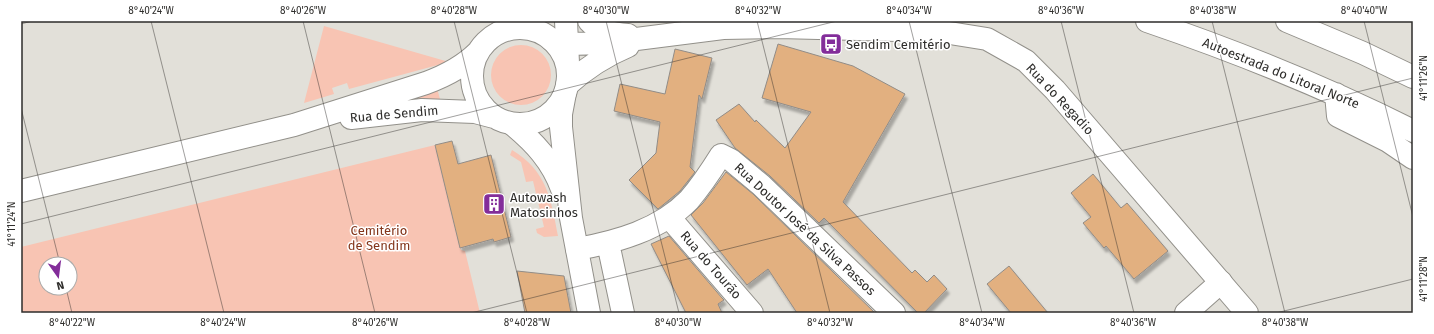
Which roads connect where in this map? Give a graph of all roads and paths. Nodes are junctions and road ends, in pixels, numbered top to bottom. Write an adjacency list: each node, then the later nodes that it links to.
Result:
1 (566, 21): 7 (main road)
2 (589, 21): 6 (main road, Rua do Regadio)
3 (1146, 21): 11 (main road, Autoestrada do Litoral Norte)
4 (1287, 21): 9 (main road)
5 (522, 25): 7 (main road); 8 (main road)
6 (655, 38): 7 (main road, Rua do Regadio); 10 (main road, Rua do Regadio); 21 (main road, Rua do Regadio)
7 (560, 42): 10 (main road)
8 (478, 52): 12 (main road); 13 (main road, Rua de Sendim)
9 (1413, 77)
10 (567, 84): 12 (main road); 18 (main road)
11 (1336, 94): 14 (main road, Autoestrada do Litoral Norte); 15 (main road)
12 (503, 120): 13 (main road, Rua de Sendim); 18 (main road)
13 (294, 125): 16 (main road, Rua de Sendim)
14 (1413, 131)
15 (1413, 158)
16 (21, 191)
17 (669, 217): 19 (main road, Rua Doutor José da Silva Passos); 24 (main road, Rua do Tourão); 25 (main road, Rua Doutor José da Silva Passos)
18 (571, 218): 20 (main road)
19 (608, 243): 20 (main road, Rua Doutor José da Silva Passos); 23 (main road)
20 (577, 249): 22 (main road)
21 (1221, 282): 26 (main road); 27 (main road, Rua do Regadio)
22 (589, 313)
23 (623, 313)
24 (752, 313)
25 (894, 313)
26 (1186, 313)
27 (1247, 313)

